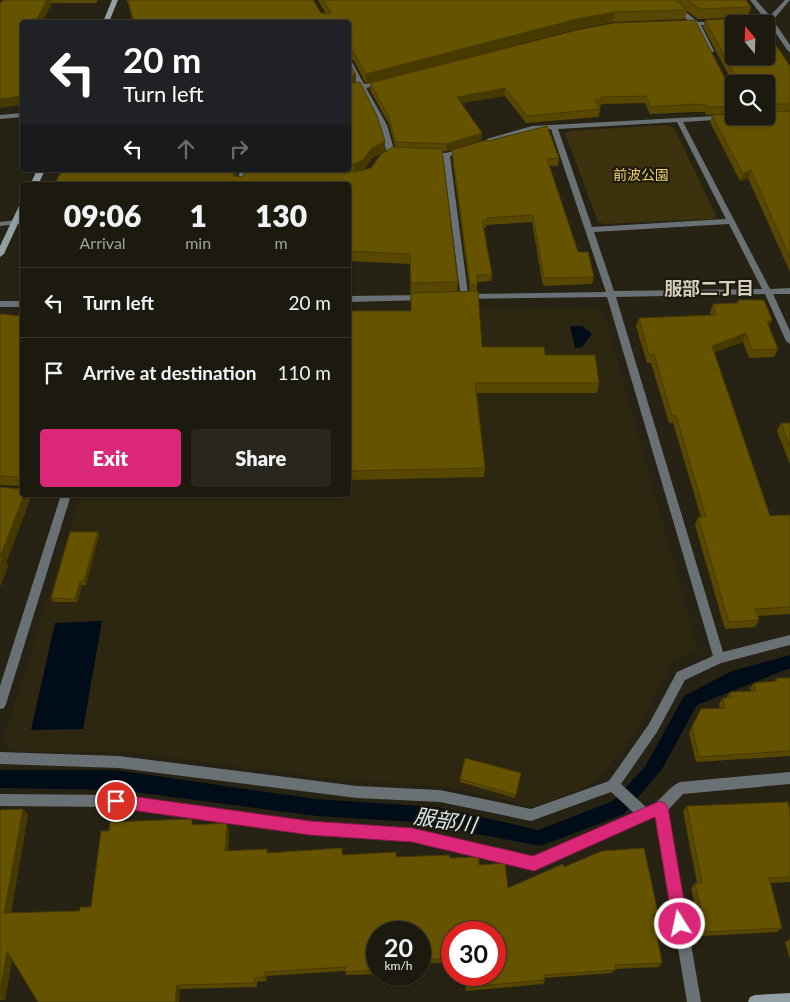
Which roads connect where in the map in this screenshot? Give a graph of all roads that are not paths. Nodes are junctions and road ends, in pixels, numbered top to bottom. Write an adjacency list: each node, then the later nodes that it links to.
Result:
1 (115, 0): 7 (street)
2 (667, 0): 10 (street)
3 (754, 0): 5 (street)
4 (788, 0): 6 (street)
5 (764, 15)
6 (774, 15)
7 (107, 20)
8 (724, 22): 10 (street)
9 (678, 24): 10 (street)
10 (697, 24): 13 (street)
11 (775, 28): 12 (street)
12 (790, 50)
13 (713, 56)
14 (351, 65): 16 (street)
15 (392, 80): 16 (street)
16 (364, 88): 17 (street); 25 (street)
17 (351, 89)
18 (20, 115): 19 (street)
19 (0, 117)
20 (725, 117): 21 (street)
21 (679, 120): 22 (street); 33 (street)
22 (554, 127): 23 (street); 36 (street)
23 (484, 143)
24 (475, 146): 27 (street)
25 (400, 153)
26 (418, 154): 27 (street)
27 (446, 155): 41 (street)
28 (234, 173): 29 (street)
29 (243, 173): 30 (street); 31 (street)
30 (263, 174)
31 (241, 182)
32 (20, 213): 34 (street)
33 (731, 221): 36 (street); 39 (street)
34 (16, 222): 35 (street); 37 (street)
35 (0, 224)
36 (589, 230): 40 (street)
37 (0, 254)
38 (790, 291): 39 (street)
39 (768, 292): 40 (street); 47 (street)
40 (611, 295): 41 (street); 50 (street)
41 (464, 297): 43 (street)
42 (436, 298): 44 (street)
43 (455, 298)
44 (351, 299)
45 (0, 304): 46 (street)
46 (20, 304)
47 (790, 341)
48 (65, 497): 51 (street)
49 (790, 640): 50 (street)
50 (719, 658): 54 (street)
51 (0, 704)
52 (0, 758): 54 (street)
53 (790, 778): 56 (street)
54 (615, 787): 57 (street)
55 (0, 800): 57 (street)
56 (660, 808): 57 (street); 59 (street)
57 (641, 812)
58 (790, 1000): 60 (street)
59 (694, 1002)
60 (755, 1002)

